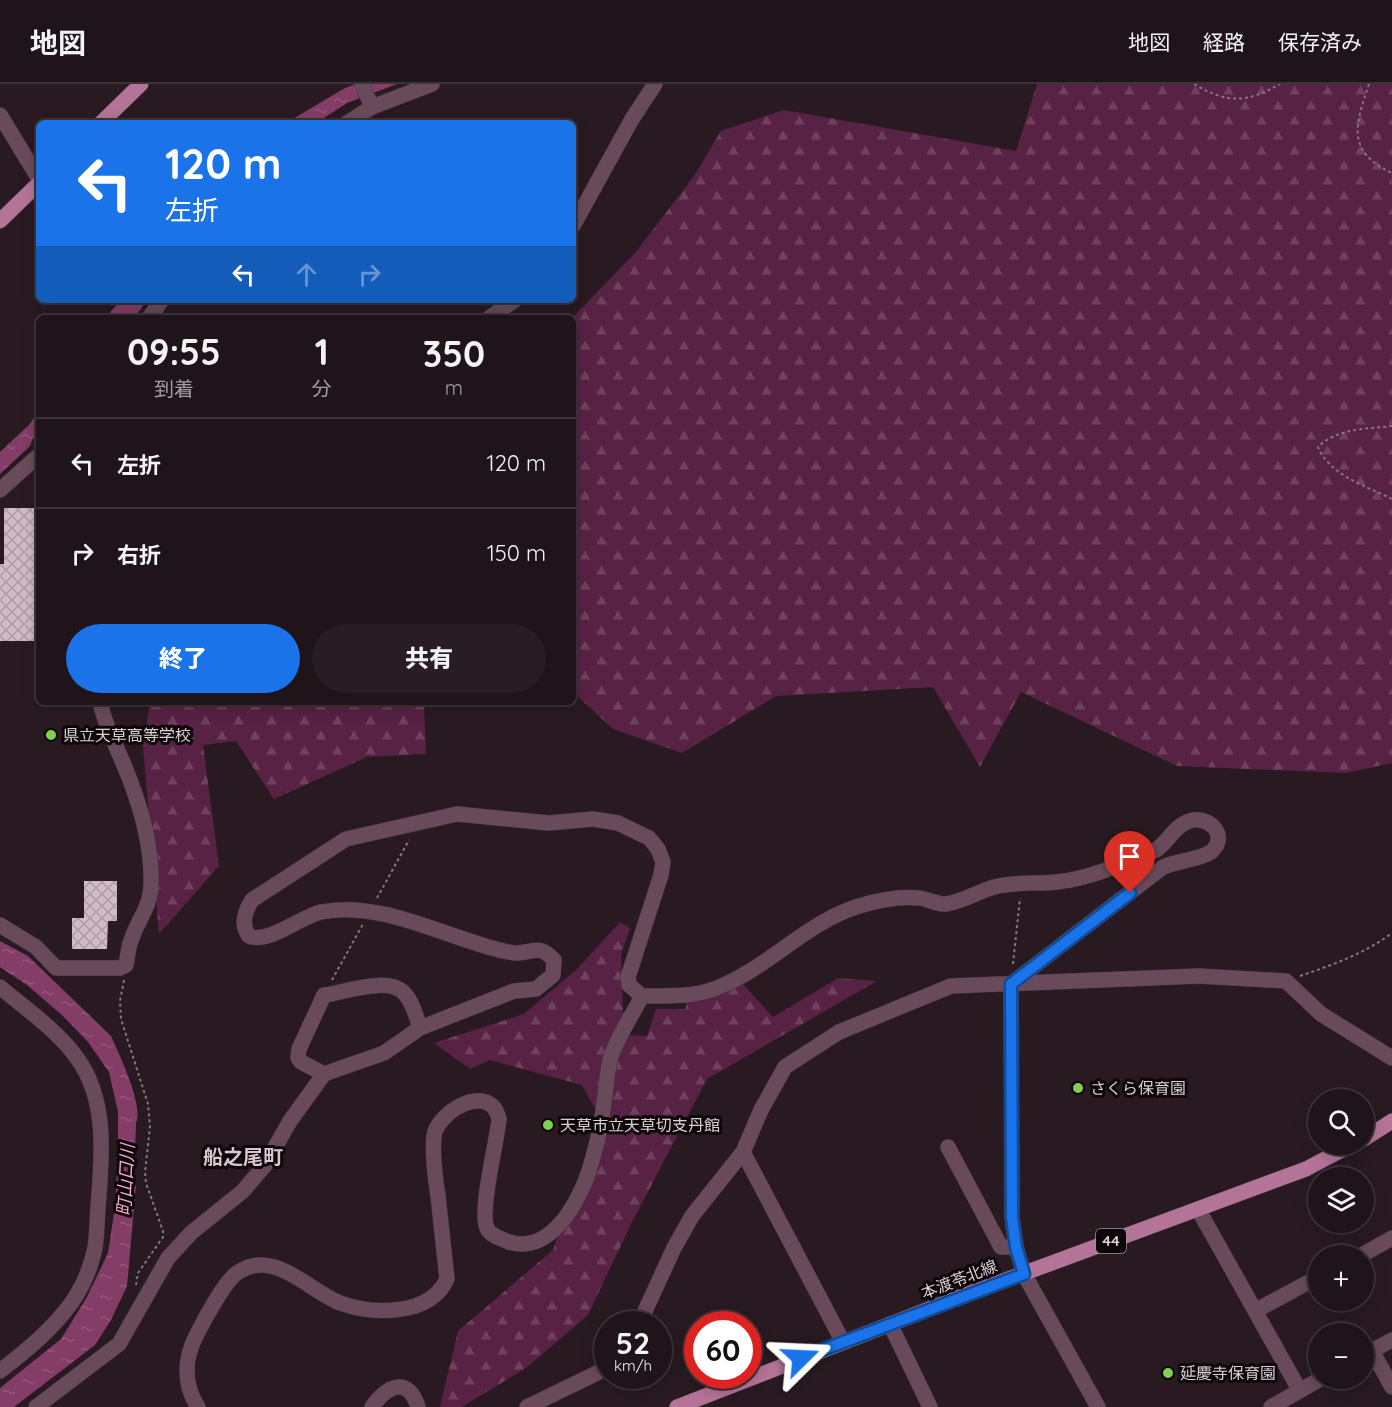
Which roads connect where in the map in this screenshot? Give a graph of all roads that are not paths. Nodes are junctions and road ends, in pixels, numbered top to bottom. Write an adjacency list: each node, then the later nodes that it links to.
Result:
1 (141, 84): 5 (main road)
2 (432, 84): 4 (street)
3 (655, 84): 11 (street)
4 (367, 96): 6 (street)
5 (104, 120)
6 (349, 120)
7 (3, 126): 8 (street)
8 (36, 176)
9 (36, 184): 10 (main road)
10 (0, 221)
11 (576, 221)
12 (511, 303): 13 (street)
13 (493, 315)
14 (36, 457): 15 (street)
15 (0, 490)
16 (101, 705): 17 (street)
17 (0, 925)
18 (1011, 984): 20 (street); 22 (street); 27 (street); 31 (street)
19 (0, 987): 42 (street)
20 (642, 996): 21 (street); 48 (street)
21 (420, 1028): 23 (street); 23 (street)
22 (1392, 1058)
23 (324, 1074): 47 (street)
24 (1392, 1121): 25 (main road)
25 (1374, 1133)
26 (948, 1147): 31 (street)
27 (743, 1152): 35 (street); 39 (street)
28 (1332, 1155): 29 (main road, 本渡苓北線 / 44)
29 (1198, 1209): 33 (main road, 本渡苓北線 / 44); 36 (street)
30 (1392, 1238): 32 (street)
31 (1016, 1247): 33 (street)
32 (1374, 1248)
33 (1024, 1274): 37 (main road, 本渡苓北線 / 44); 54 (street)
34 (1308, 1283): 36 (street)
35 (645, 1311)
36 (1255, 1311): 46 (street)
37 (890, 1324): 39 (main road, 本渡苓北線 / 44); 53 (street)
38 (1392, 1340): 40 (street)
39 (843, 1342): 52 (main road, 本渡苓北線 / 44)
40 (1374, 1350)
41 (1374, 1362): 45 (street)
42 (0, 1371)
43 (594, 1374): 51 (street)
44 (1308, 1386): 46 (street)
45 (1392, 1387)
46 (1300, 1391): 55 (street)
47 (38, 1406)
48 (198, 1407)
49 (372, 1407): 50 (street)
50 (417, 1407)
51 (527, 1407)
52 (677, 1407)
53 (930, 1407)
54 (1098, 1407)
55 (1270, 1407)

